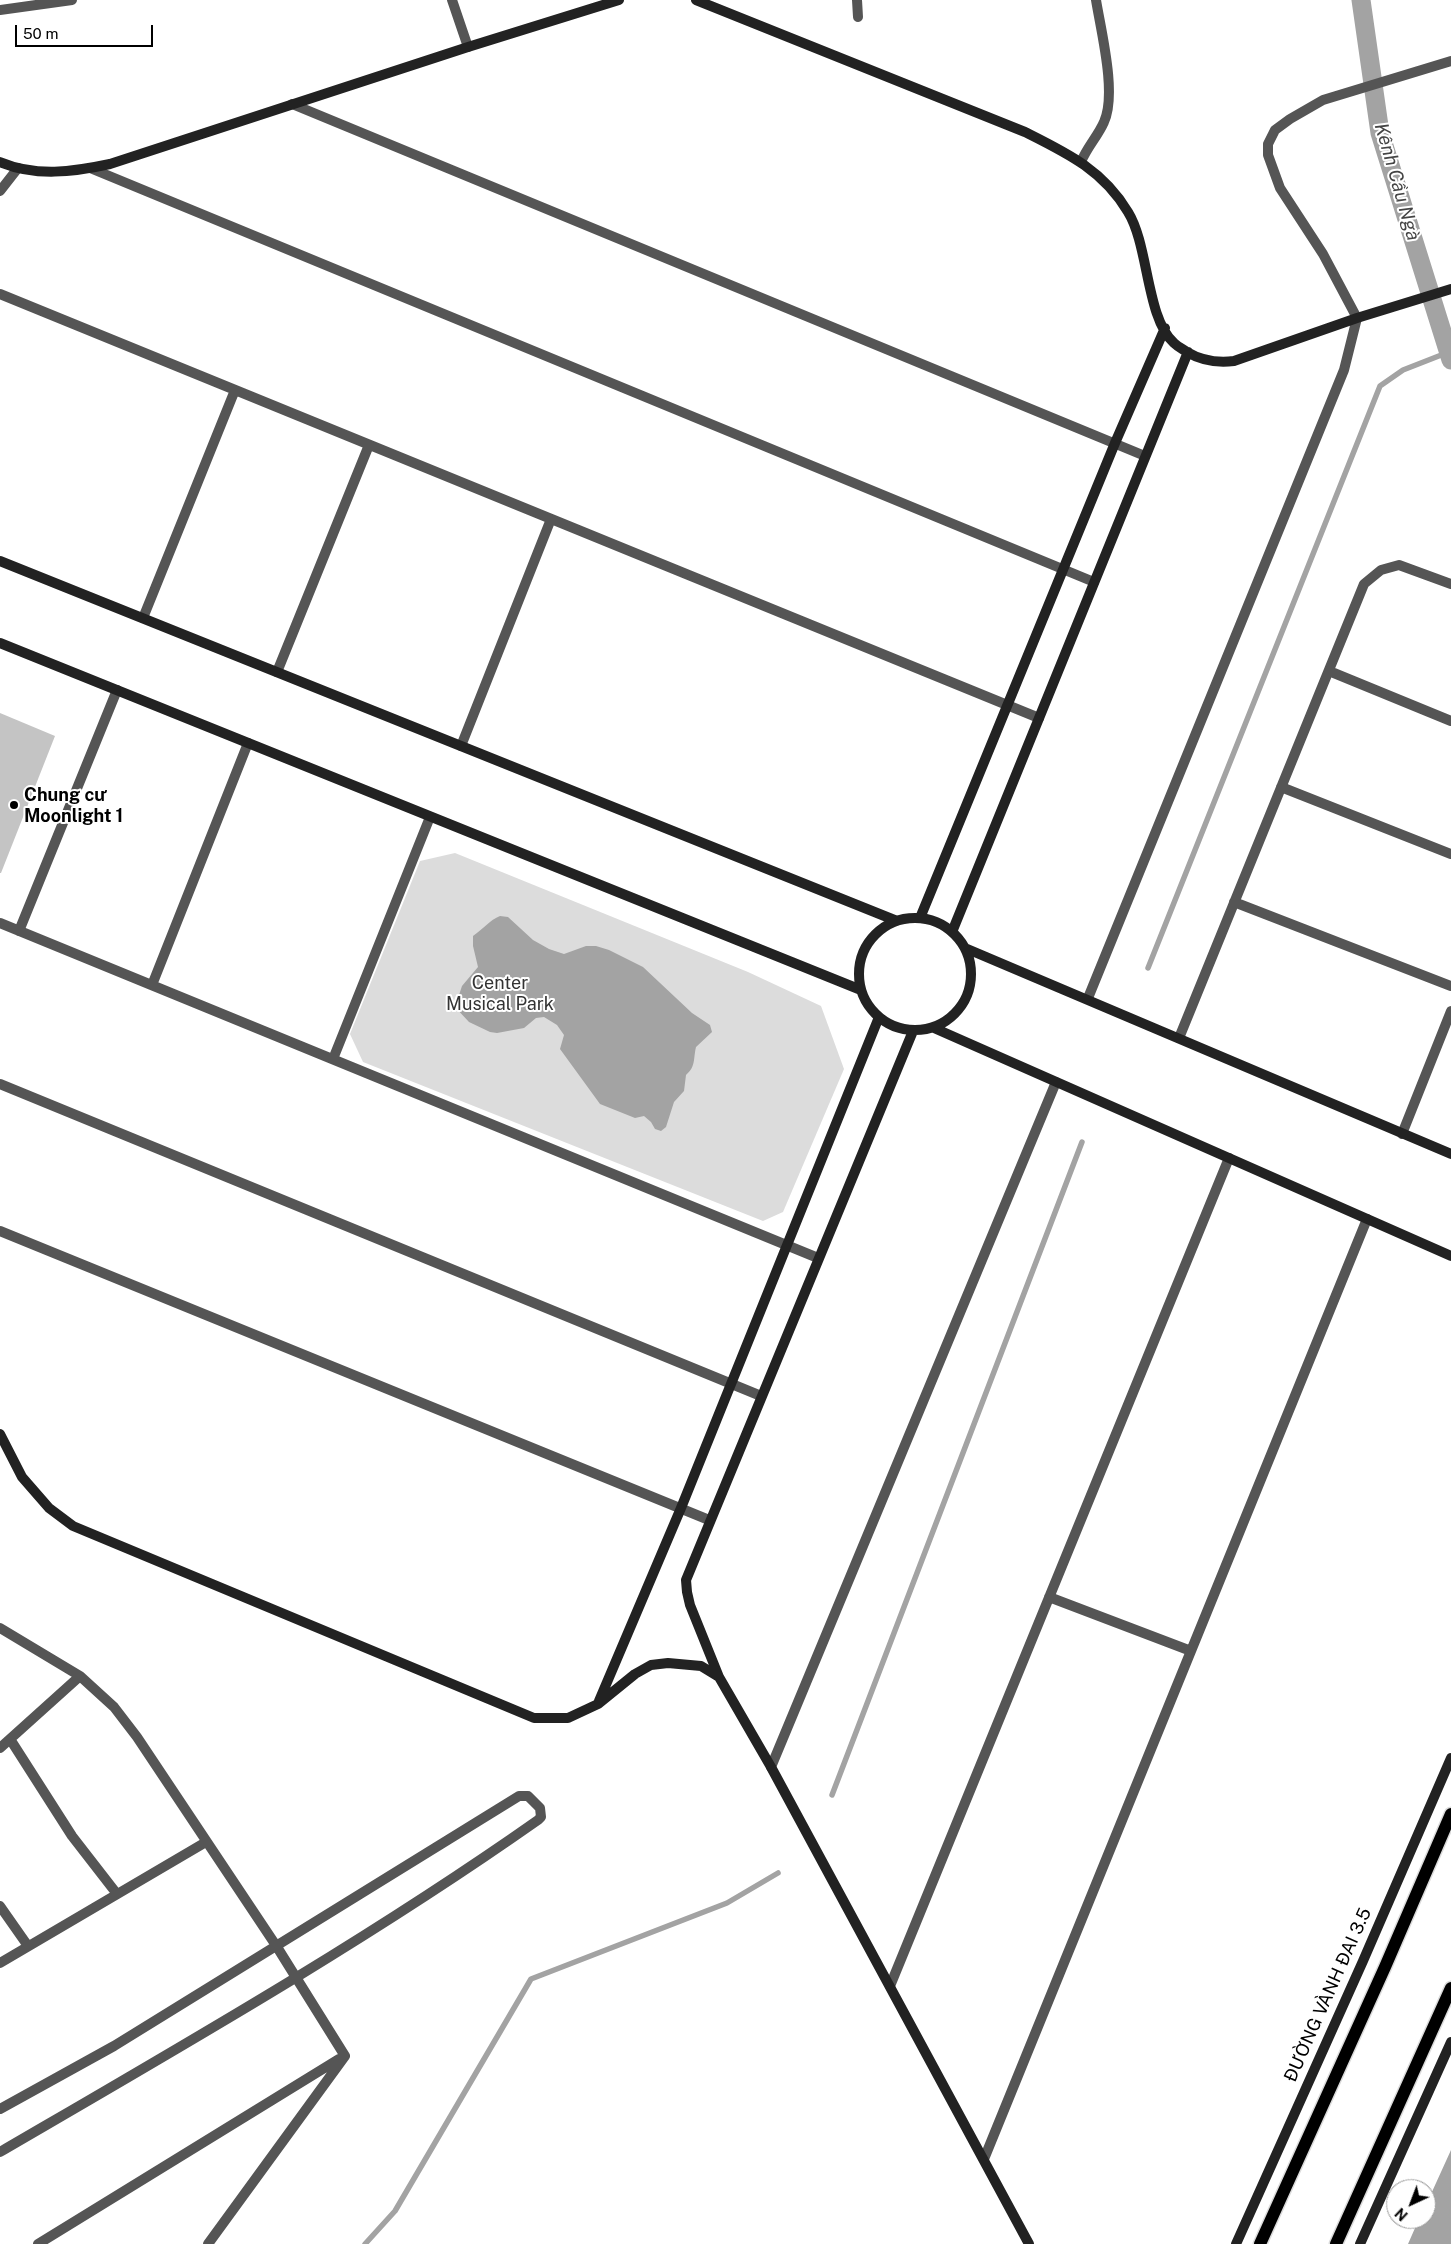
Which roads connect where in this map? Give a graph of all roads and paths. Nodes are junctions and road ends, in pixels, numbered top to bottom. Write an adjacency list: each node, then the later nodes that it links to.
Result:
1 (72, 0): 7 (street)
2 (452, 0): 9 (street)
3 (619, 0): 9 (street)
4 (696, 0): 13 (street)
5 (857, 0): 8 (street)
6 (1096, 0): 13 (street)
7 (0, 10)
8 (858, 17)
9 (468, 47): 11 (street)
10 (1451, 61): 19 (street)
11 (292, 104): 15 (street); 23 (street)
12 (0, 162): 14 (street)
13 (1081, 162): 20 (street)
14 (18, 168): 15 (street); 16 (street)
15 (90, 168): 28 (street)
16 (0, 191)
17 (1451, 289): 19 (street)
18 (0, 294): 22 (street)
19 (1357, 318): 21 (street); 54 (street)
20 (1164, 328): 21 (street); 23 (street)
21 (1188, 352): 25 (street)
22 (235, 390): 24 (street); 31 (street)
23 (1115, 443): 25 (street); 28 (street)
24 (369, 445): 26 (street); 34 (street)
25 (1145, 456): 29 (street)
26 (551, 519): 36 (street); 40 (street)
27 (0, 561): 31 (street)
28 (1064, 570): 29 (street); 36 (street)
29 (1094, 582): 37 (street)
30 (1451, 584): 33 (street)
31 (143, 618): 34 (street)
32 (0, 643): 35 (street)
33 (1329, 671): 38 (street); 41 (street)
34 (277, 672): 40 (street)
35 (117, 690): 39 (street); 48 (street)
36 (1009, 706): 37 (street); 45 (street)
37 (1040, 718): 49 (street)
38 (1451, 721)
39 (248, 743): 42 (street); 51 (street)
40 (461, 746): 46 (street)
41 (1281, 787): 43 (street); 44 (street)
42 (430, 817): 53 (street); 60 (street)
43 (1451, 854)
44 (1234, 902): 52 (street); 59 (street)
45 (920, 918): 46 (street); 49 (street)
46 (897, 921): 53 (street)
47 (0, 923): 48 (street)
48 (19, 931): 51 (street)
49 (952, 932): 50 (street)
50 (965, 948): 54 (street); 57 (street)
51 (152, 985): 60 (street)
52 (1451, 986)
53 (861, 990): 56 (street)
54 (1088, 998): 59 (street)
55 (1451, 1011): 63 (street)
56 (879, 1017): 58 (street); 68 (street)
57 (934, 1028): 58 (street); 61 (street)
58 (913, 1031): 70 (street)
59 (1179, 1038): 63 (street)
60 (333, 1059): 68 (street)
61 (1056, 1082): 65 (street); 85 (street)
62 (0, 1084): 71 (street)
63 (1402, 1134): 64 (street)
64 (1451, 1154)
65 (1229, 1158): 66 (street); 76 (street)
66 (1367, 1219): 69 (street); 78 (street)
67 (0, 1231): 74 (street)
68 (787, 1245): 70 (street); 71 (street)
69 (1451, 1256)
70 (818, 1258): 72 (street)
71 (731, 1384): 72 (street); 74 (street)
72 (761, 1396): 75 (street)
73 (0, 1434): 81 (street)
74 (681, 1508): 75 (street); 81 (street)
75 (710, 1520): 80 (street)
76 (1049, 1597): 78 (street); 94 (street)
77 (0, 1628): 79 (street)
78 (1191, 1652): 100 (street)
79 (80, 1676): 82 (street); 87 (street)
80 (719, 1677): 81 (street); 85 (street)
81 (598, 1704)
82 (10, 1739): 83 (street); 88 (street)
83 (0, 1748)
84 (1451, 1758): 104 (street, ĐƯỜNG VÀNH ĐAI 3.5)
85 (771, 1767): 94 (street)
86 (1451, 1814): 105 (main road)
87 (206, 1842): 88 (street); 91 (street)
88 (117, 1894): 90 (street)
89 (0, 1906): 90 (street)
90 (28, 1946): 92 (street)
91 (277, 1947): 93 (street); 93 (street); 98 (street)
92 (0, 1963)
93 (295, 1978): 97 (street); 99 (street)
94 (890, 1986): 100 (street)
95 (1451, 1988): 106 (main road)
96 (1451, 2042): 107 (street)
97 (345, 2056): 101 (street); 102 (street)
98 (0, 2110)
99 (0, 2152)
100 (984, 2159): 103 (street)
101 (38, 2244)
102 (208, 2244)
103 (1029, 2244)
104 (1236, 2244)
105 (1260, 2244)
106 (1336, 2244)
107 (1360, 2244)

